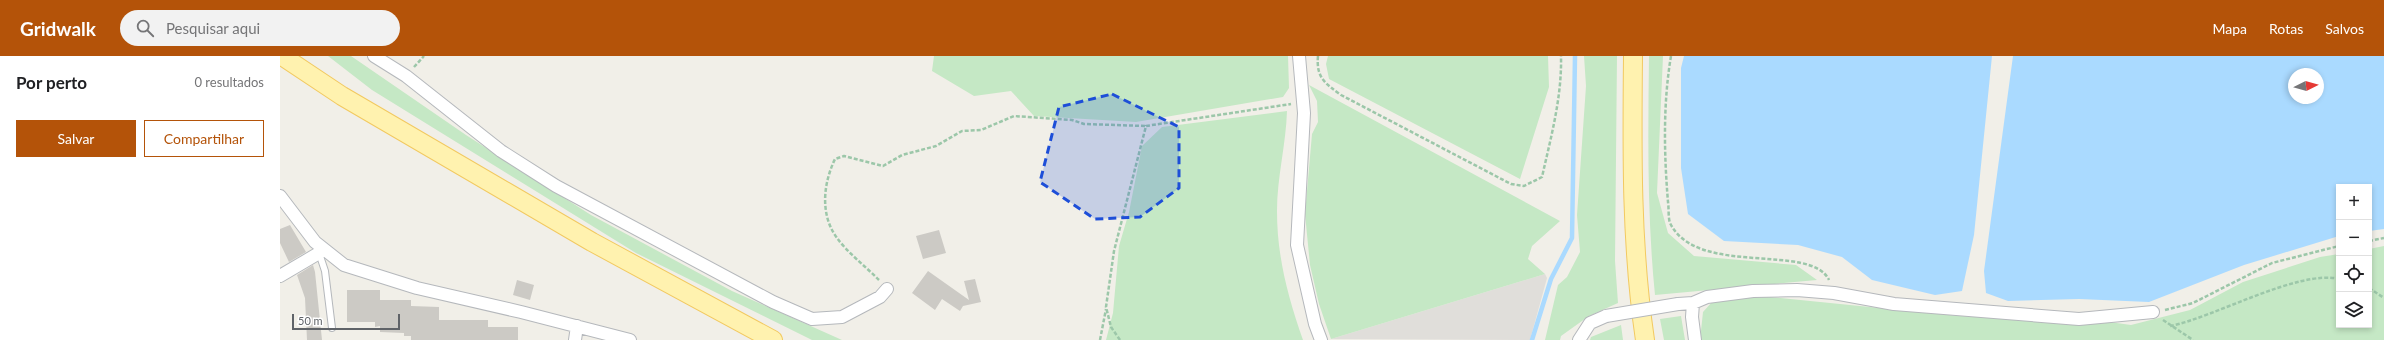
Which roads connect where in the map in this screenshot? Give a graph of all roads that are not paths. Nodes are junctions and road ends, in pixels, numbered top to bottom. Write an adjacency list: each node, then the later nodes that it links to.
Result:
1 (282, 56): 6 (main road)
2 (304, 56): 6 (main road)
3 (374, 56): 10 (street)
4 (1299, 56): 18 (street)
5 (1633, 56): 20 (main road)
6 (438, 151): 17 (main road)
7 (280, 196): 8 (street)
8 (317, 247): 9 (street); 13 (street); 14 (lane)
9 (280, 276)
10 (887, 289)
11 (1693, 303): 12 (street); 19 (street, bridge); 21 (street)
12 (2153, 312)
13 (577, 326): 15 (street); 16 (street)
14 (332, 328)
15 (575, 340)
16 (630, 340)
17 (773, 340)
18 (1321, 340)
19 (1578, 340)
20 (1645, 340)
21 (1695, 340)

